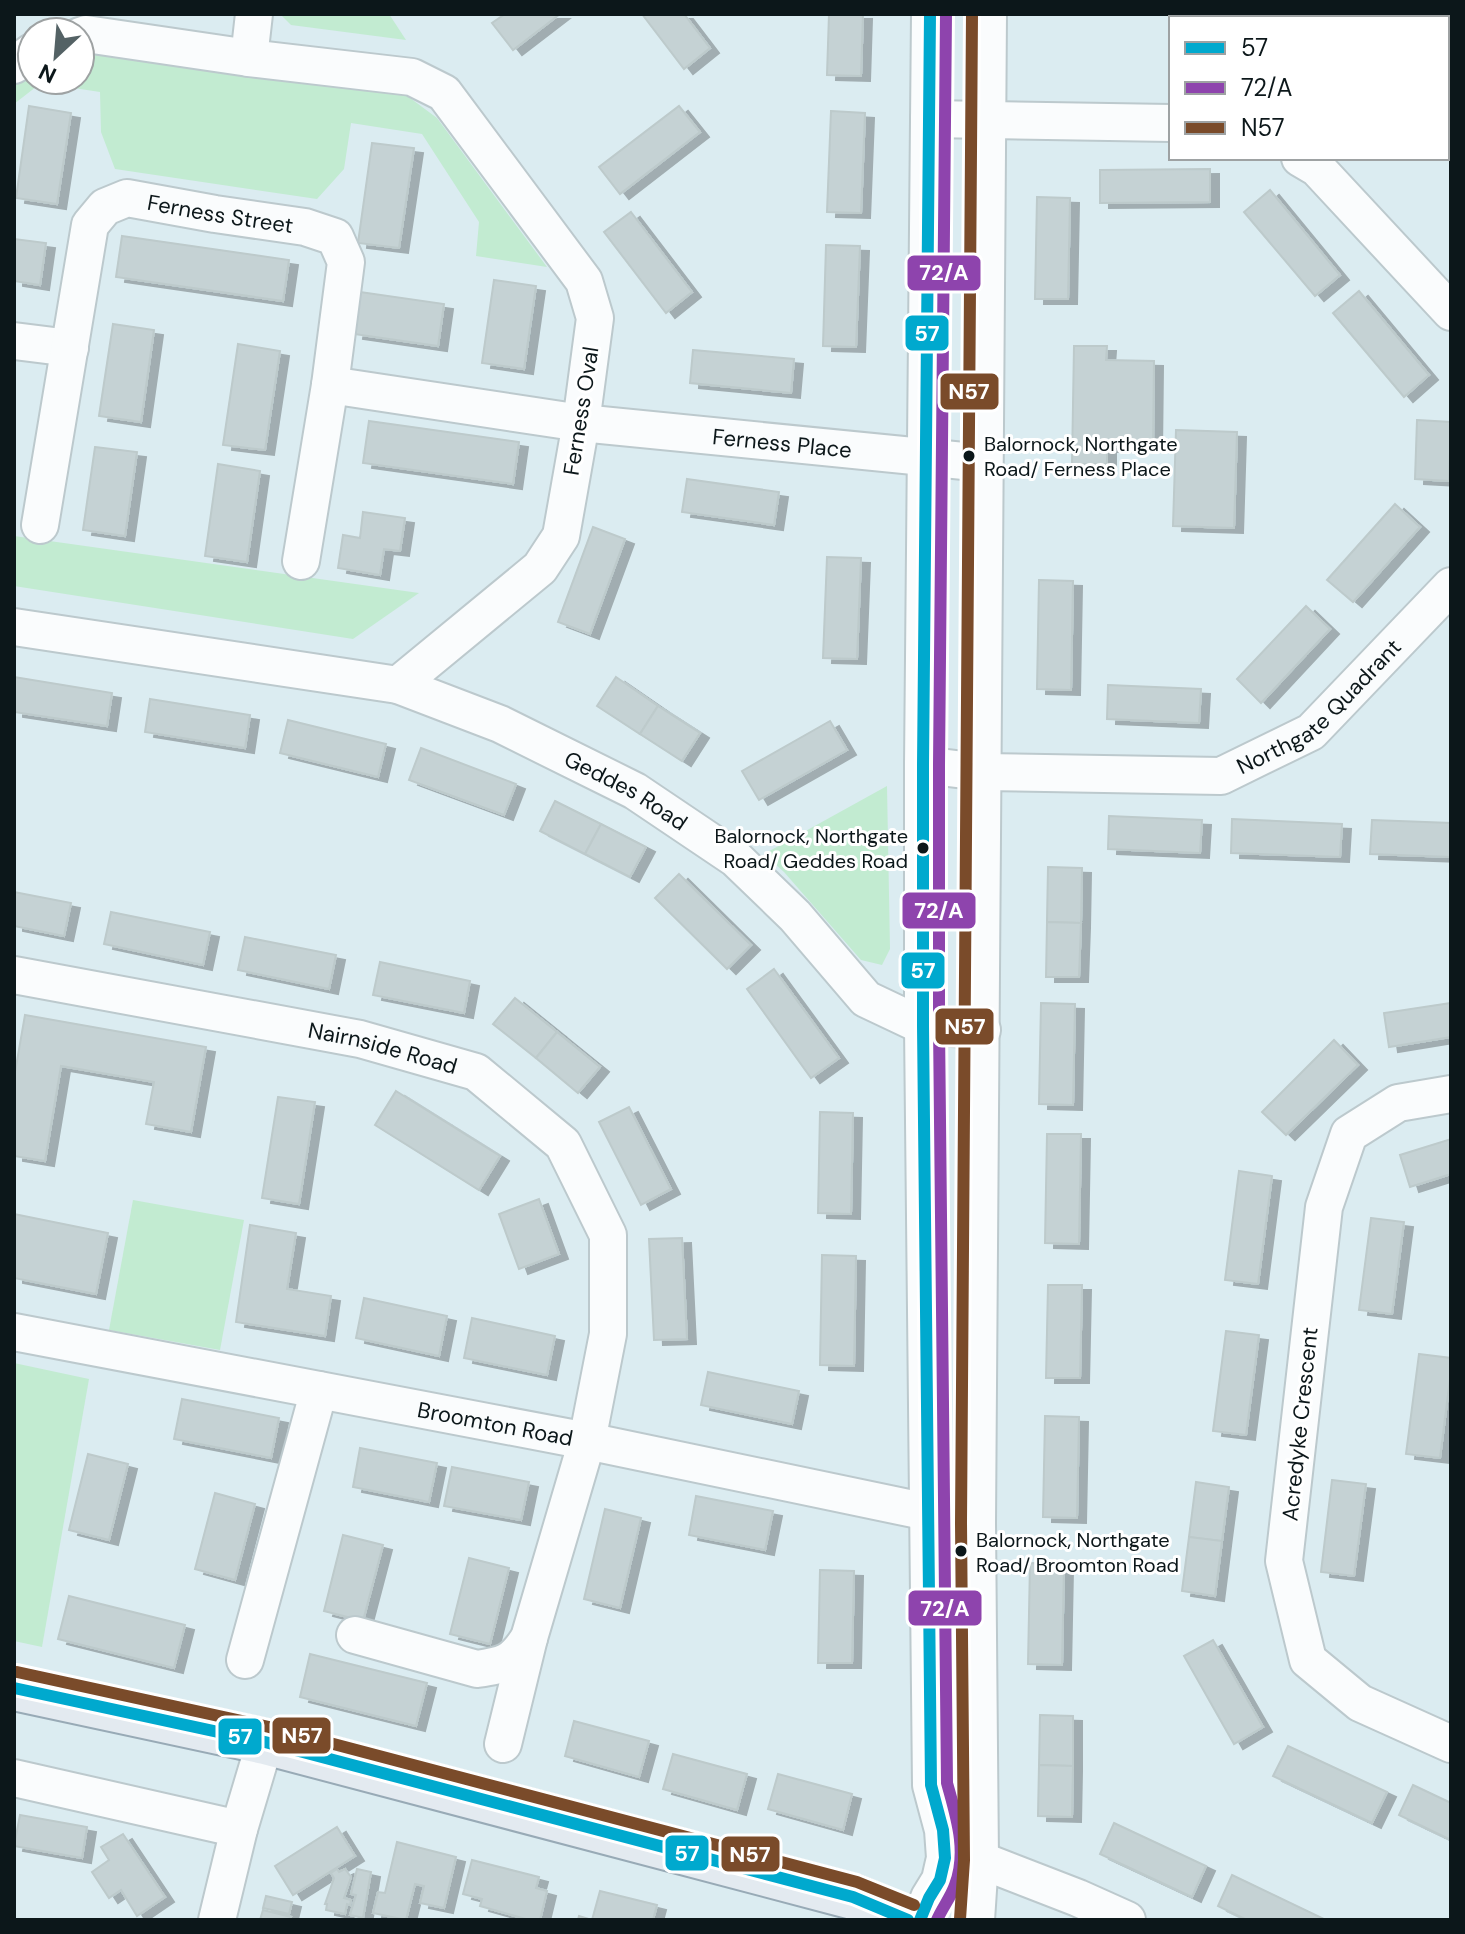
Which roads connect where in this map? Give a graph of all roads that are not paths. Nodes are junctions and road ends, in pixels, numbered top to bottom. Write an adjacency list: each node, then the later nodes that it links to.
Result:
1 (254, 14): 5 (street)
2 (930, 14): 6 (street)
3 (988, 14): 7 (street)
4 (96, 35): 5 (street, Ferness Oval)
5 (249, 58): 14 (street, Ferness Oval)
6 (929, 119): 7 (street); 15 (street)
7 (987, 119): 8 (street); 16 (street)
8 (1169, 123)
9 (1303, 160): 10 (street)
10 (1451, 312)
11 (14, 341): 12 (street)
12 (70, 348): 13 (street, Ferness Street); 17 (street, Ferness Street)
13 (330, 385): 14 (street); 18 (street, Ferness Street)
14 (581, 423): 15 (street, Ferness Place); 21 (street, Ferness Oval)
15 (926, 458): 16 (street, Ferness Place); 22 (street)
16 (984, 463): 23 (street)
17 (40, 525)
18 (301, 561)
19 (1451, 586): 23 (street, Northgate Quadrant)
20 (14, 627): 21 (street)
21 (398, 685): 25 (street, Geddes Road)
22 (923, 765): 23 (street, Northgate Quadrant); 25 (street)
23 (981, 772): 26 (street)
24 (14, 975): 30 (street, Nairnside Road)
25 (923, 1026): 26 (street, Geddes Road); 31 (street)
26 (982, 1030): 32 (street)
27 (1451, 1094): 39 (street, Acredyke Crescent)
28 (14, 1332): 29 (street, Broomton Road)
29 (319, 1390): 30 (street, Broomton Road); 35 (street)
30 (587, 1441): 31 (street, Broomton Road); 34 (street, Nairnside Road)
31 (929, 1512): 32 (street, Broomton Road); 42 (street)
32 (977, 1523): 42 (street)
33 (355, 1635): 34 (street)
34 (529, 1638): 38 (street, Nairnside Road)
35 (245, 1660)
36 (14, 1688): 37 (main road)
37 (265, 1742): 41 (street); 44 (main road)
38 (503, 1744)
39 (1451, 1744)
40 (14, 1778): 41 (street)
41 (239, 1829): 43 (street)
42 (963, 1859): 45 (street); 46 (street); 47 (street)
43 (217, 1920)
44 (908, 1920)
45 (920, 1920)
46 (976, 1920)
47 (1127, 1920)

